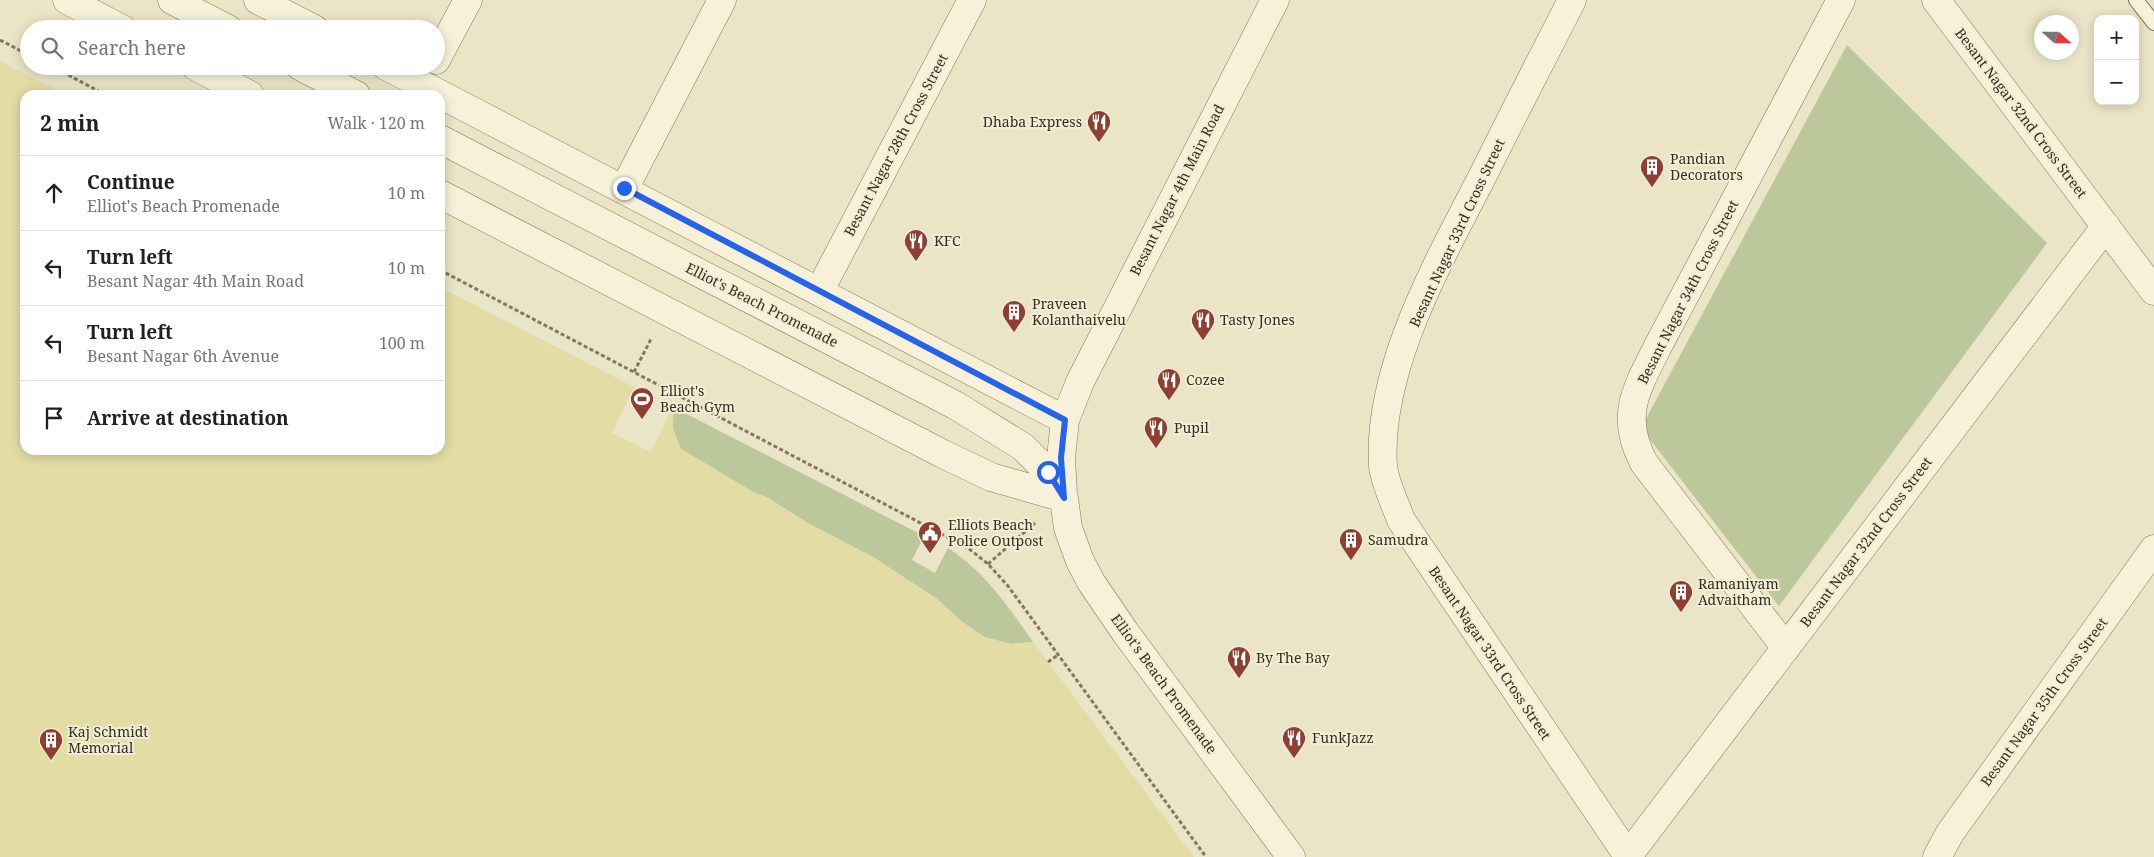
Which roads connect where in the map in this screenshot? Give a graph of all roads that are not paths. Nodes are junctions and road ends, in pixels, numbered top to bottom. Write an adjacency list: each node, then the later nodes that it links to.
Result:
1 (67, 0): 12 (street)
2 (172, 0): 13 (street)
3 (258, 0): 14 (street)
4 (468, 0): 16 (street)
5 (722, 0): 23 (street)
6 (972, 0): 26 (street, Besant Nagar 28th Cross Street)
7 (1275, 0): 28 (street, Besant Nagar 4th Main Road)
8 (1572, 0): 32 (street, Besant Nagar 33rd Cross Street)
9 (1841, 0): 31 (street, Besant Nagar 34th Cross Street)
10 (1936, 0): 25 (street, Besant Nagar 32nd Cross Street)
11 (2136, 0): 15 (lane)
12 (105, 20)
13 (211, 20)
14 (297, 20)
15 (2154, 23)
16 (445, 43)
17 (211, 75): 20 (street)
18 (317, 75): 21 (street)
19 (428, 76): 23 (street)
20 (240, 90)
21 (346, 90)
22 (445, 141): 29 (street, Elliot's Beach Promenade)
23 (624, 188): 26 (street)
24 (445, 197): 29 (street)
25 (2106, 226): 27 (street, Besant Nagar 32nd Cross Street); 31 (street, Besant Nagar 32nd Cross Street)
26 (820, 290): 28 (street)
27 (2154, 290)
28 (1065, 420): 29 (street, Besant Nagar 4th Main Road)
29 (1064, 498): 33 (street, Elliot's Beach Promenade)
30 (2154, 549): 34 (street, Besant Nagar 35th Cross Street)
31 (1786, 648): 32 (street, Besant Nagar 32nd Cross Street)
32 (1627, 856)
33 (1291, 857)
34 (1937, 857)

